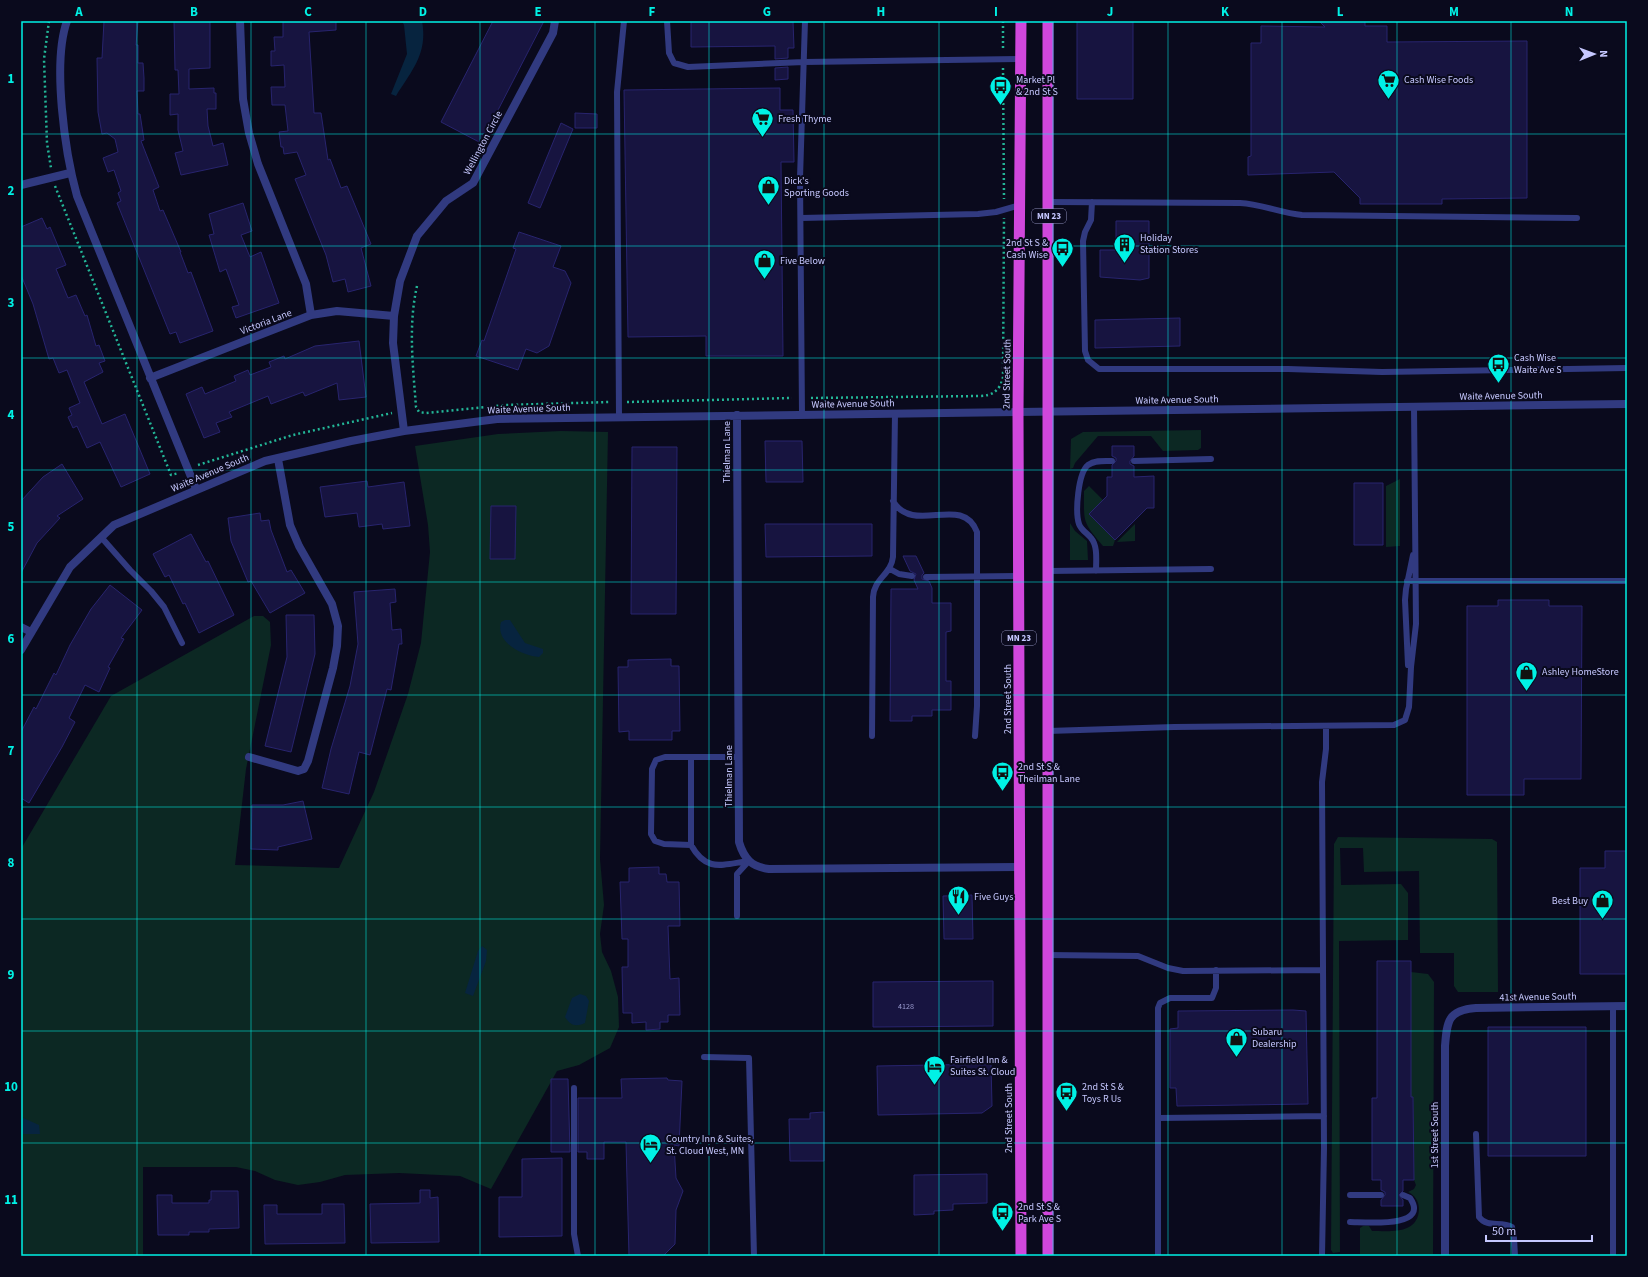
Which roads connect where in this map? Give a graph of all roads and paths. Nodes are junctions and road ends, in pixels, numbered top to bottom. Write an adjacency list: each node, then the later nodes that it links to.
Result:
1 (49, 21): 15 (path)
2 (67, 21): 14 (street)
3 (240, 21): 24 (street)
4 (555, 21): 25 (street, Wellington Circle)
5 (624, 21): 29 (lane)
6 (667, 21): 13 (lane)
7 (805, 21): 13 (lane)
8 (1003, 21): 12 (path)
9 (1021, 21): 11 (highway, 2nd Street South / MN 23)
10 (1048, 21): 17 (highway, MN 23)
11 (1021, 59): 12 (lane); 19 (highway, 2nd Street South / MN 23)
12 (1003, 60): 13 (lane); 20 (path)
13 (804, 62): 21 (lane)
14 (70, 173): 15 (street); 27 (street)
15 (53, 177): 16 (street); 45 (path)
16 (21, 185)
17 (1049, 202): 18 (lane); 35 (highway, MN 23)
18 (1092, 202): 22 (lane); 26 (lane)
19 (1020, 205): 20 (lane); 34 (highway, 2nd Street South / MN 23)
20 (1004, 210): 21 (lane); 28 (path)
21 (801, 218): 28 (lane)
22 (1577, 218)
23 (417, 286): 32 (path)
24 (311, 315): 25 (street, Victoria Lane); 27 (street, Victoria Lane)
25 (394, 316): 33 (street, Wellington Circle)
26 (1627, 368)
27 (150, 378): 45 (street)
28 (802, 398): 29 (path); 37 (lane)
29 (619, 402): 32 (path); 39 (lane)
30 (1627, 404): 31 (street, Waite Avenue South)
31 (1414, 407): 35 (street, Waite Avenue South); 49 (lane)
32 (417, 409): 33 (path)
33 (401, 412): 40 (street, Wellington Circle); 45 (path)
34 (1018, 412): 35 (street, Waite Avenue South); 36 (street, Waite Avenue South); 56 (highway, 2nd Street South / MN 23)
35 (1049, 412): 52 (highway, MN 23)
36 (896, 413): 37 (street, Waite Avenue South); 47 (lane)
37 (802, 414): 38 (street, Waite Avenue South)
38 (737, 415): 39 (street, Waite Avenue South); 72 (street, Thielman Lane)
39 (619, 417): 40 (street, Waite Avenue South)
40 (404, 431): 41 (street, Waite Avenue South)
41 (278, 459): 46 (street, Waite Avenue South); 70 (street)
42 (1211, 459): 44 (lane)
43 (1112, 461): 53 (lane)
44 (1134, 461)
45 (188, 469): 46 (street)
46 (196, 489): 48 (street, Waite Avenue South)
47 (894, 501): 50 (lane); 55 (lane)
48 (101, 537): 62 (street, Waite Avenue South); 63 (lane)
49 (1415, 550): 58 (lane); 59 (lane)
50 (890, 569): 54 (lane); 68 (lane)
51 (1211, 569): 53 (lane)
52 (1048, 571): 53 (lane); 67 (highway, MN 23)
53 (1096, 571)
54 (912, 576)
55 (978, 576): 56 (lane); 57 (lane); 69 (lane)
56 (1019, 576): 75 (highway, 2nd Street South / MN 23)
57 (926, 577)
58 (1407, 581): 59 (lane); 65 (lane)
59 (1417, 581): 60 (lane); 65 (lane)
60 (1627, 581)
61 (21, 627): 62 (street)
62 (31, 632): 64 (street, Waite Avenue South)
63 (182, 643)
64 (21, 650)
65 (1410, 684): 66 (lane)
66 (1326, 726): 67 (lane); 79 (lane)
67 (1048, 731): 77 (highway, MN 23)
68 (872, 736)
69 (975, 736)
70 (249, 757)
71 (691, 757): 72 (lane); 73 (lane); 73 (lane)
72 (739, 757): 74 (street, Thielman Lane)
73 (691, 845): 74 (lane)
74 (748, 861): 75 (street); 76 (lane)
75 (1020, 867): 94 (highway, 2nd Street South / MN 23)
76 (737, 916)
77 (1047, 955): 78 (lane); 95 (highway, MN 23)
78 (1216, 970): 79 (lane); 86 (lane)
79 (1323, 970): 85 (lane)
80 (1613, 1006): 81 (street, 41st Avenue South); 82 (street, 41st Avenue South); 100 (lane)
81 (1627, 1006)
82 (1451, 1016): 98 (street, 1st Street South)
83 (704, 1057): 93 (lane)
84 (574, 1088): 92 (lane)
85 (1324, 1116): 86 (lane); 97 (lane)
86 (1158, 1118): 96 (lane)
87 (1476, 1134): 99 (lane)
88 (1350, 1194): 89 (lane)
89 (1381, 1195)
90 (1403, 1195): 91 (lane)
91 (1350, 1222)
92 (578, 1256)
93 (754, 1256)
94 (1020, 1256)
95 (1048, 1256)
96 (1158, 1256)
97 (1322, 1256)
98 (1445, 1256)
99 (1515, 1256)
100 (1613, 1256)

